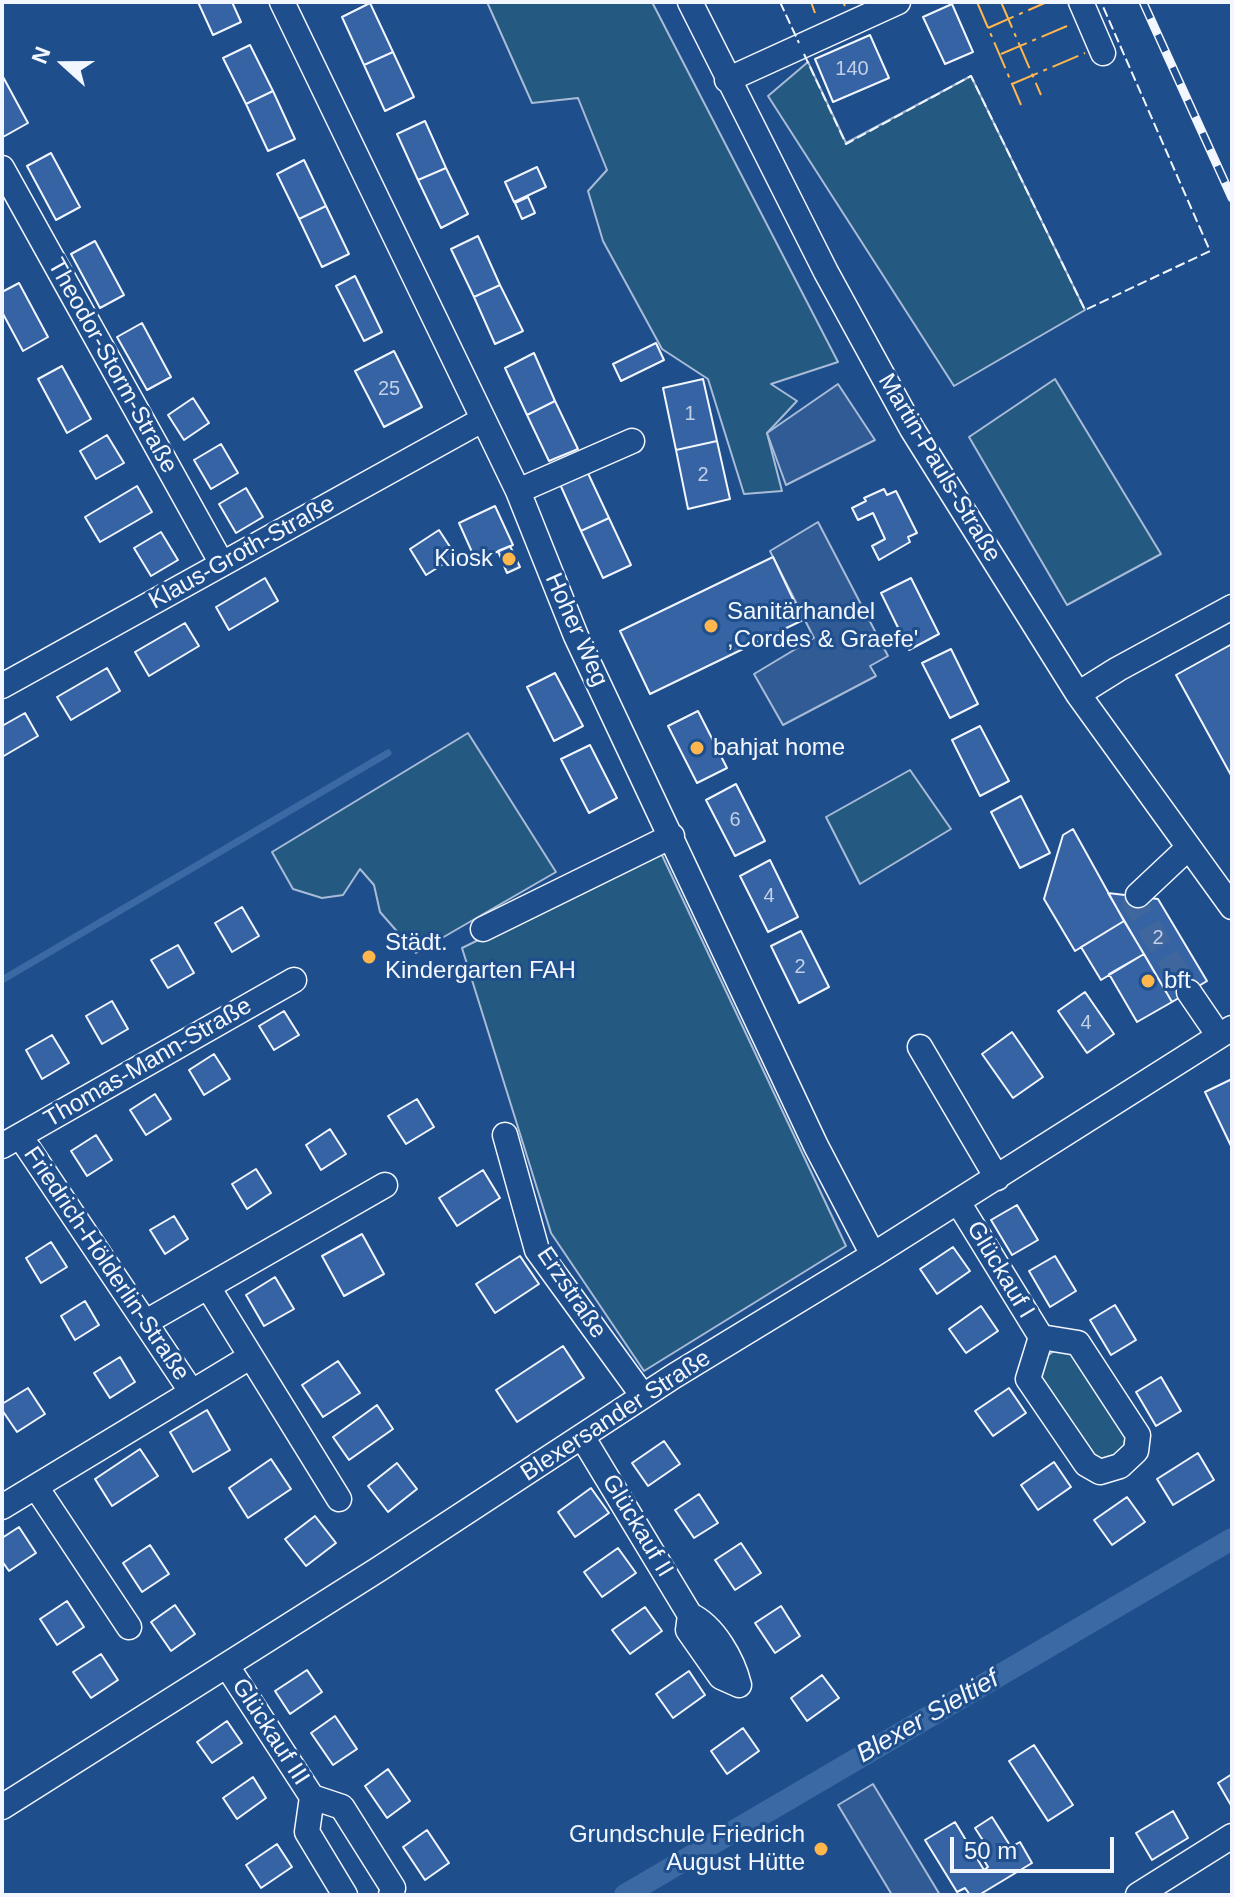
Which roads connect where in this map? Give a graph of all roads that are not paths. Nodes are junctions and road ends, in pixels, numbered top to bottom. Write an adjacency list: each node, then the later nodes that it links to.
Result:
1 (282, 2): 8 (street, Hoher Weg)
2 (690, 2): 6 (street, Martin-Pauls-Straße)
3 (898, 2): 6 (street)
4 (1081, 2): 5 (street)
5 (1103, 53)
6 (727, 80): 14 (street, Martin-Pauls-Straße)
7 (2, 168): 11 (street, Theodor-Storm-Straße)
8 (482, 420): 10 (street, Hoher Weg); 11 (street, Klaus-Groth-Straße)
9 (632, 441): 10 (street)
10 (518, 491): 15 (street, Hoher Weg)
11 (222, 564): 13 (street, Klaus-Groth-Straße)
12 (1232, 607): 14 (street)
13 (2, 686)
14 (1078, 694): 16 (street, Martin-Pauls-Straße)
15 (672, 836): 19 (street); 29 (street, Hoher Weg)
16 (1188, 848): 17 (street); 18 (street, Martin-Pauls-Straße)
17 (1138, 895)
18 (1229, 895)
19 (483, 929)
20 (294, 980): 25 (street, Thomas-Mann-Straße)
21 (1189, 992): 22 (street)
22 (1226, 1032): 26 (street, Blexersander Straße)
23 (920, 1047): 26 (street)
24 (505, 1135): 35 (street, Erzstraße)
25 (11, 1141): 31 (street, Friedrich-Hölderlin-Straße)
26 (997, 1178): 28 (street, Blexersander Straße)
27 (385, 1185): 30 (street)
28 (958, 1202): 29 (street, Blexersander Straße); 32 (street, Glückauf I)
29 (873, 1255): 35 (street, Blexersander Straße)
30 (208, 1287): 31 (street); 33 (street)
31 (146, 1322): 34 (street, Friedrich-Hölderlin-Straße)
32 (1041, 1337): 32 (street, Glückauf I)
33 (250, 1357): 34 (street); 38 (street)
34 (191, 1391): 37 (street)
35 (643, 1396): 36 (street, Blexersander Straße)
36 (583, 1438): 40 (street, Glückauf II); 42 (street, Blexersander Straße)
37 (36, 1487): 39 (street); 41 (street)
38 (339, 1499)
39 (2, 1507)
40 (690, 1615)
41 (129, 1627)
42 (227, 1666): 43 (street, Glückauf III); 44 (street, Blexersander Straße)
43 (312, 1797): 46 (street, Glückauf III); 47 (street, Glückauf III)
44 (2, 1807)
45 (1232, 1836): 48 (street)
46 (345, 1895)
47 (391, 1895)
48 (1138, 1895)

